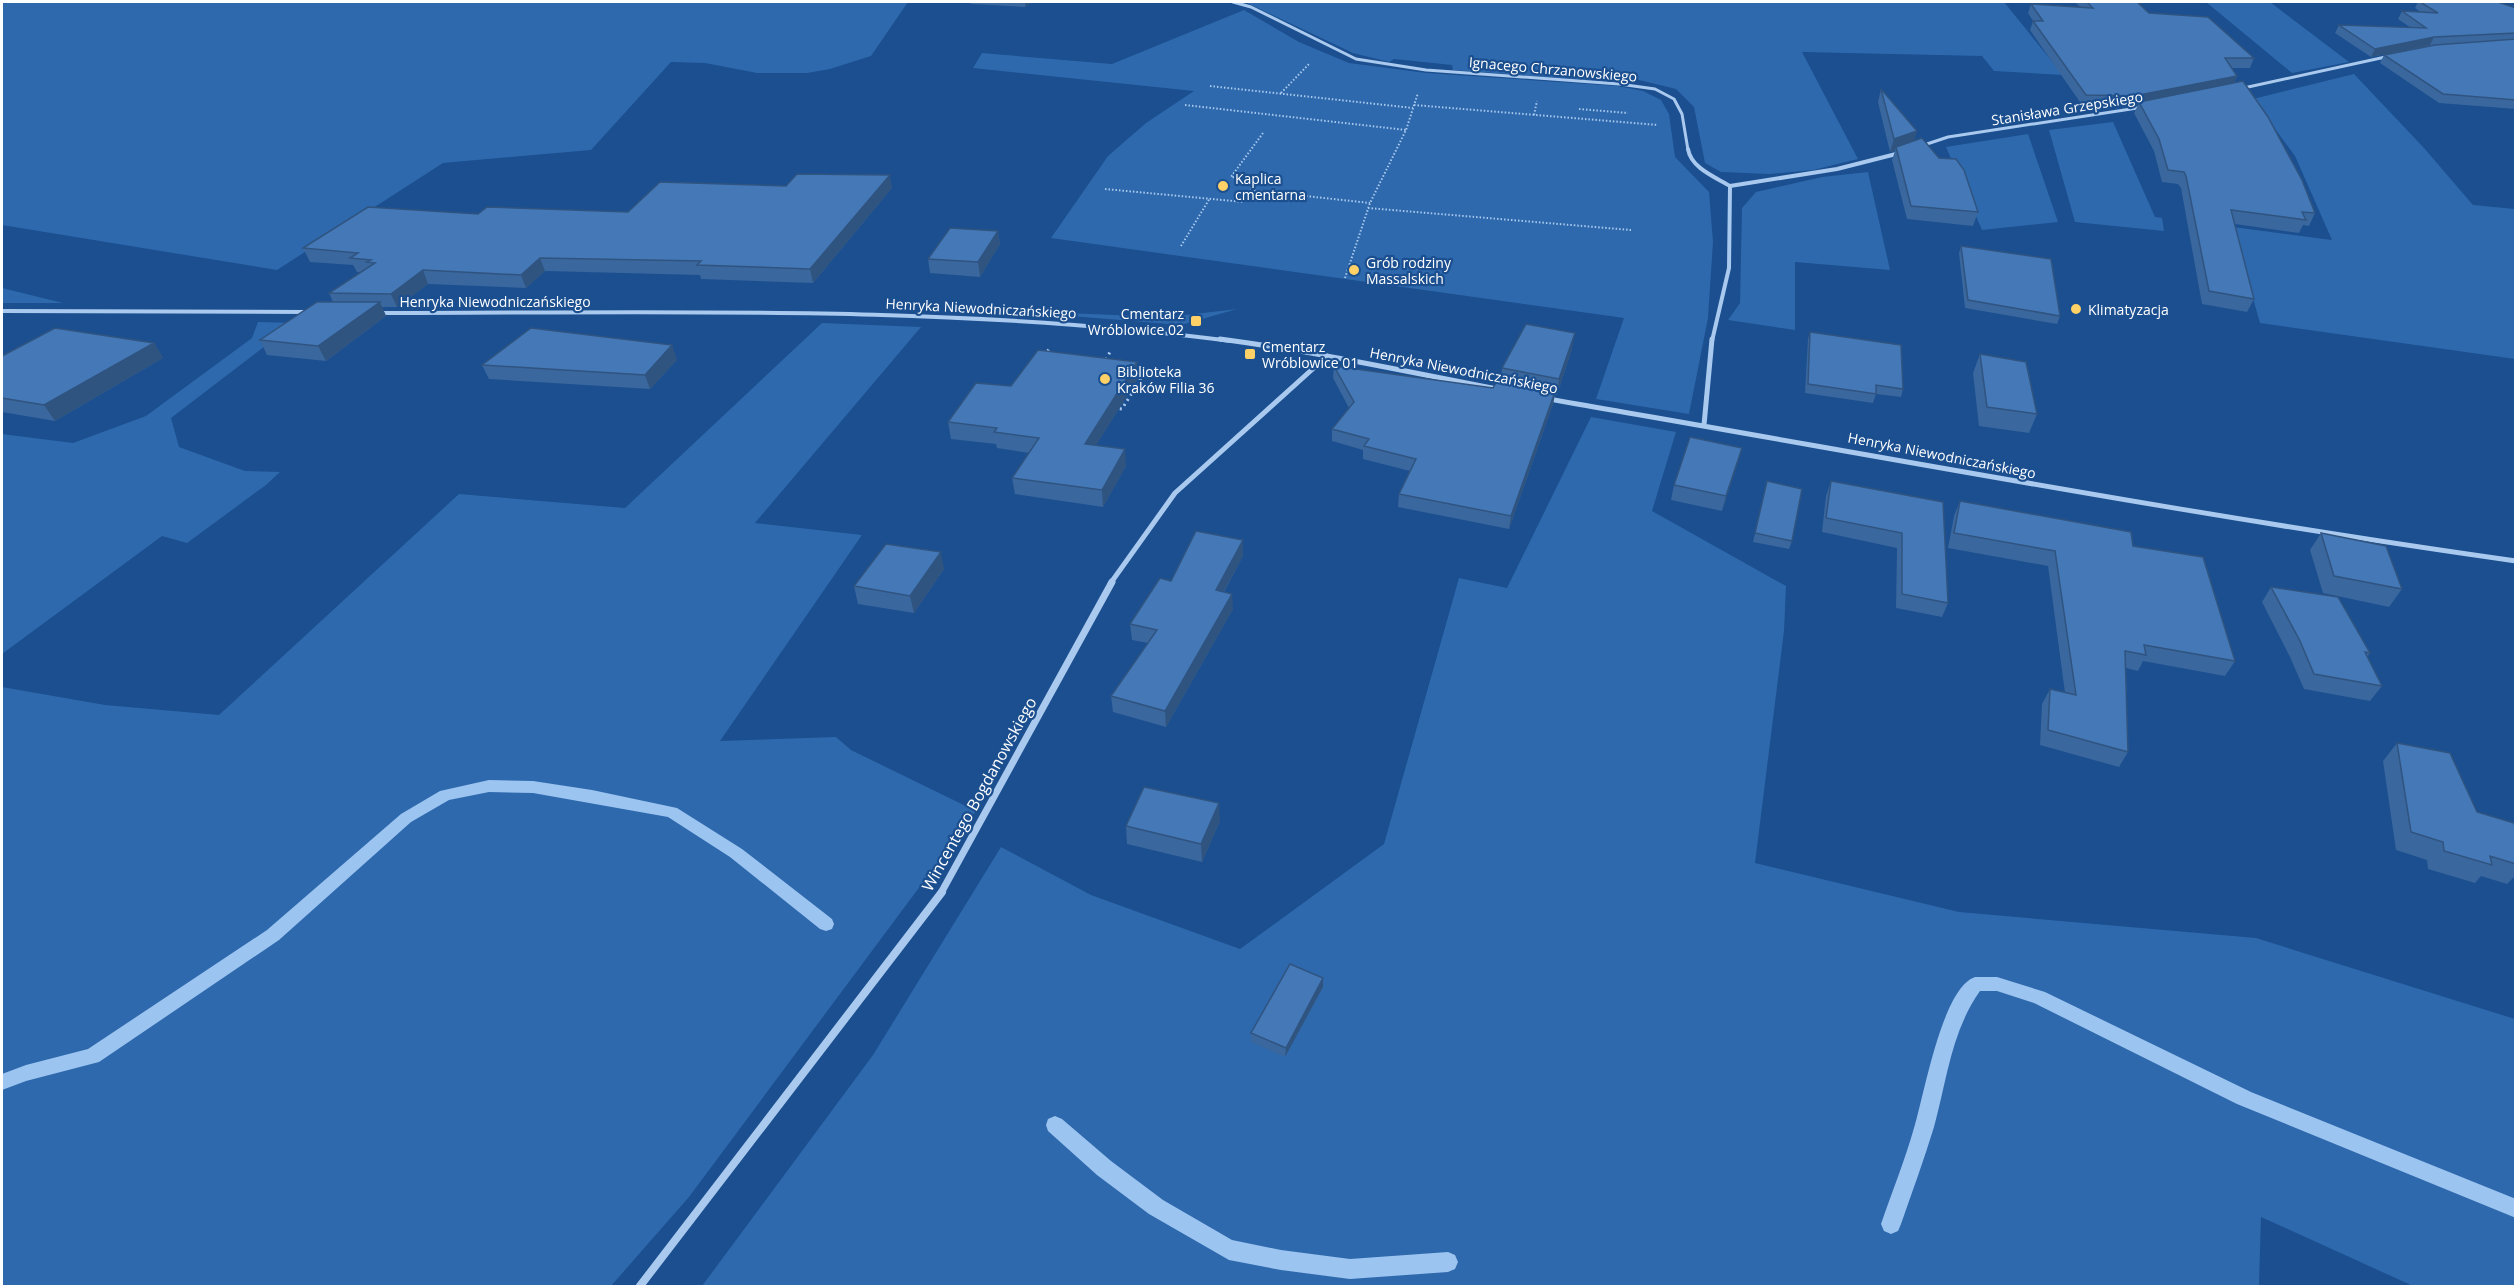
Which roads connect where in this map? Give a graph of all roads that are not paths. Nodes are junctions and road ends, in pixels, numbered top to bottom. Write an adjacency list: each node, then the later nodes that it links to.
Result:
1 (1233, 2): 7 (street, Ignacego Chrzanowskiego)
2 (2400, 54): 3 (street)
3 (2237, 89)
4 (2151, 106): 5 (street, Stanisława Grzepskiego)
5 (1916, 147)
6 (1905, 151): 7 (street)
7 (1730, 186): 12 (street)
8 (2, 310): 9 (street)
9 (318, 312)
10 (373, 313): 11 (street, Henryka Niewodniczańskiego)
11 (1327, 356): 12 (street, Henryka Niewodniczańskiego); 14 (street, Wincentego Bogdanowskiego)
12 (1704, 425): 13 (street, Henryka Niewodniczańskiego)
13 (2516, 561)
14 (640, 1287)

